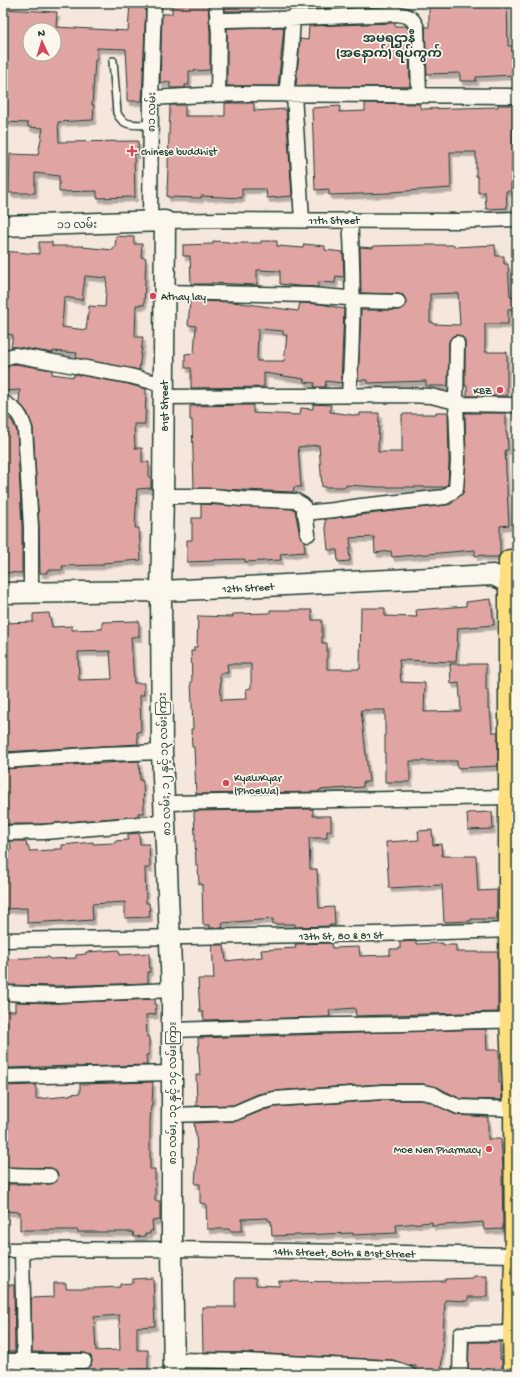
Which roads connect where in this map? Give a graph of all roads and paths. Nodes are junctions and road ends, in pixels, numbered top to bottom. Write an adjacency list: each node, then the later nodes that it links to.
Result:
1 (154, 3): 10 (street, ၈၁ လမ်း)
2 (216, 3): 4 (street)
3 (293, 17): 4 (street); 6 (street); 8 (street)
4 (217, 20): 7 (street)
5 (113, 61): 11 (lane)
6 (419, 94): 8 (street); 9 (street)
7 (218, 95): 8 (street); 10 (street)
8 (290, 95): 13 (street)
9 (517, 96)
10 (151, 98): 11 (street, ၈၁ လမ်း)
11 (151, 125): 15 (street, ၈၁ လမ်း)
12 (350, 219): 13 (street, 11th Street); 14 (street, 11th Street); 18 (street)
13 (302, 220): 15 (street, 11th Street)
14 (517, 220)
15 (158, 222): 16 (street, ၁၁ လမ်း); 17 (street, 81st Street)
16 (3, 226)
17 (164, 292): 18 (street); 22 (street, 81st Street)
18 (353, 301): 19 (street); 23 (street)
19 (398, 302)
20 (457, 344): 24 (street)
21 (3, 359): 22 (street)
22 (164, 391): 23 (street); 27 (street, 81st Street)
23 (349, 395): 24 (street)
24 (456, 401): 26 (street); 28 (street)
25 (3, 402): 34 (street)
26 (517, 405)
27 (163, 496): 28 (street); 32 (street, 81st Street)
28 (304, 513): 29 (street)
29 (308, 534)
30 (515, 558): 31 (main road)
31 (506, 580): 32 (street, 12th Street); 37 (main road)
32 (161, 591): 34 (street, 12th Street); 35 (street, ၈၁ လမ်း, ၁၂ နှင့် ၁၃ လမ်းကြား)
33 (3, 593): 34 (street, 12th Street)
34 (31, 593)
35 (162, 752): 36 (street); 38 (street, ၈၁ လမ်း, ၁၂ နှင့် ၁၃ လမ်းကြား)
36 (3, 760)
37 (510, 797): 38 (street); 40 (main road)
38 (165, 812): 39 (street); 41 (street, ၈၁ လမ်း, ၁၂ နှင့် ၁၃ လမ်းကြား)
39 (3, 833)
40 (514, 930): 41 (street, 13th St, 80 & 81 St); 45 (main road)
41 (171, 937): 42 (street, 13th St, 80 & 81 St); 43 (street, ၈၁ လမ်း, ၁၃ နှင့် ၁၄ လမ်းကြား)
42 (3, 940)
43 (172, 990): 44 (street); 46 (street, ၈၁ လမ်း, ၁၃ နှင့် ၁၄ လမ်းကြား)
44 (3, 993)
45 (511, 1021): 46 (street); 49 (main road)
46 (173, 1030): 47 (street, ၈၁ လမ်း, ၁၃ နှင့် ၁၄ လမ်းကြား)
47 (171, 1073): 48 (street); 50 (street, ၈၁ လမ်း, ၁၃ နှင့် ၁၄ လမ်းကြား)
48 (3, 1077)
49 (515, 1109): 50 (street); 56 (main road)
50 (172, 1114): 53 (street, ၈၁ လမ်း, ၁၃ နှင့် ၁၄ လမ်းကြား)
51 (3, 1175): 52 (street)
52 (50, 1176)
53 (172, 1249): 55 (street, 14th Street, 80th & 81st Street); 56 (street, 14th Street, 80th & 81st Street); 61 (street, ၈၁ လမ်း, ၁၃ နှင့် ၁၄ လမ်းကြား)
54 (3, 1250): 55 (street, 14th Street, 80th & 81st Street)
55 (22, 1250): 58 (street)
56 (517, 1255): 57 (main road)
57 (514, 1333): 64 (street); 65 (main road)
58 (24, 1360): 59 (street); 60 (street); 62 (street)
59 (3, 1361)
60 (84, 1361)
61 (174, 1367): 63 (street)
62 (23, 1374)
63 (408, 1374)
64 (460, 1374)
65 (515, 1374)

